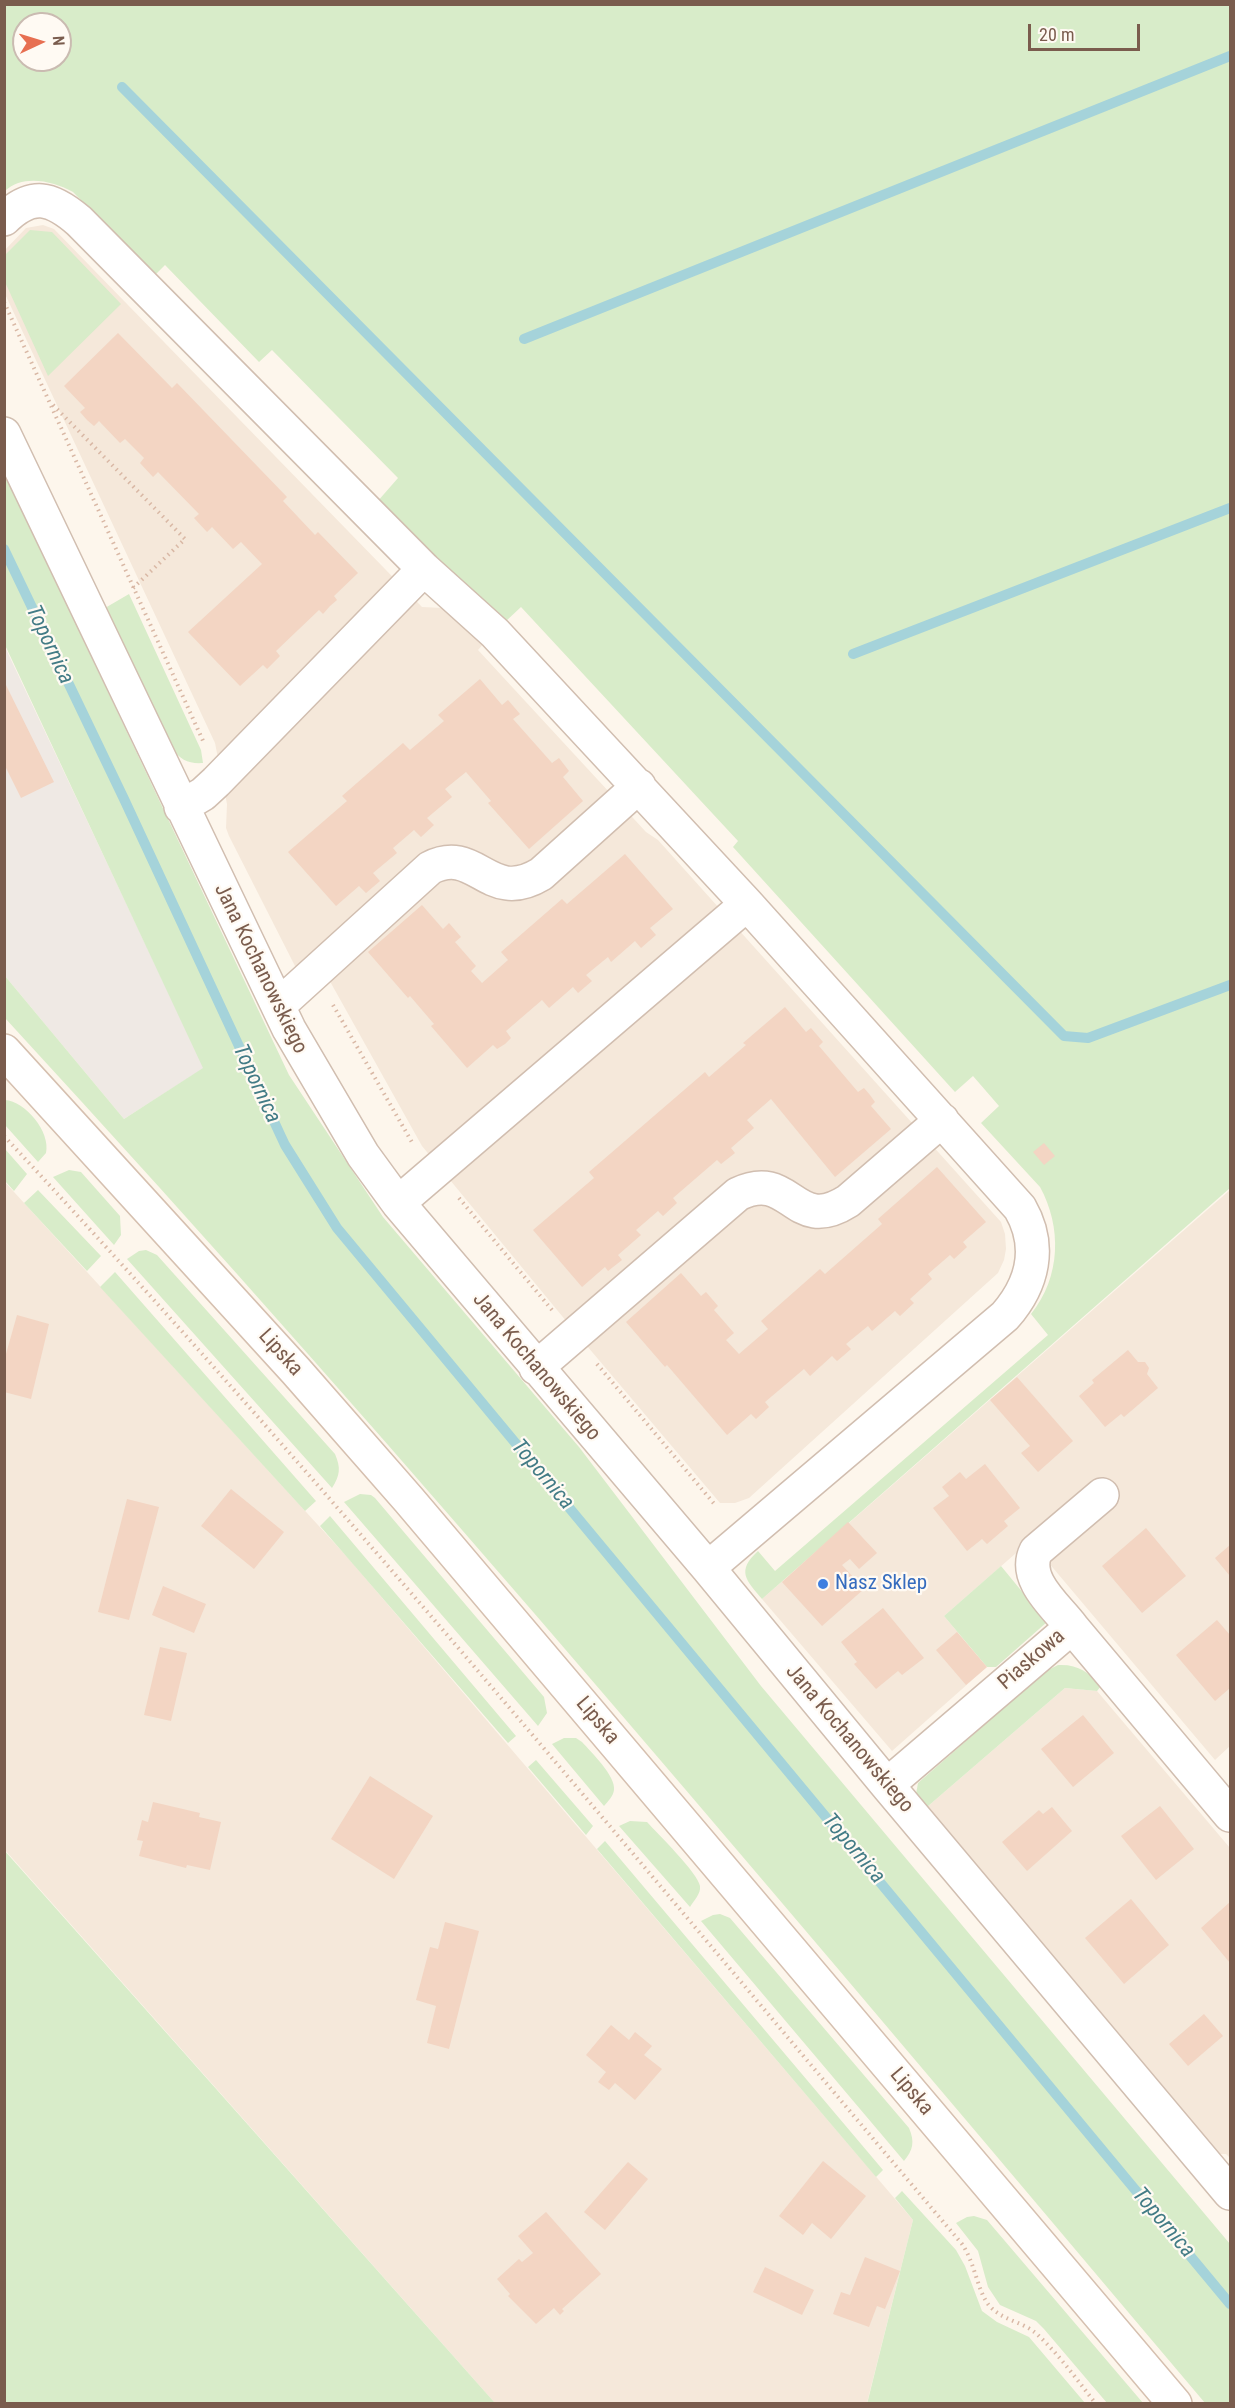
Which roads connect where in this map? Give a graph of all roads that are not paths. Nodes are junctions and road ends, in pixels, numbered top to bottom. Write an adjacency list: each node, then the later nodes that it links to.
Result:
1 (4, 219): 3 (street)
2 (4, 434): 5 (street, Jana Kochanowskiego)
3 (424, 569): 4 (street); 5 (street)
4 (639, 786): 6 (street); 7 (street)
5 (181, 807): 7 (street, Jana Kochanowskiego)
6 (747, 904): 9 (street); 10 (street)
7 (278, 1006): 10 (street, Jana Kochanowskiego)
8 (4, 1051): 18 (street, Lipska)
9 (942, 1120): 11 (street); 13 (street)
10 (398, 1203): 11 (street, Jana Kochanowskiego)
11 (536, 1368): 13 (street, Jana Kochanowskiego)
12 (1102, 1495): 14 (street, Piaskowa)
13 (708, 1568): 15 (street, Jana Kochanowskiego)
14 (1072, 1627): 15 (street, Piaskowa); 16 (street)
15 (887, 1785): 17 (street, Jana Kochanowskiego)
16 (1228, 1805)
17 (1230, 2193)
18 (1175, 2403)

